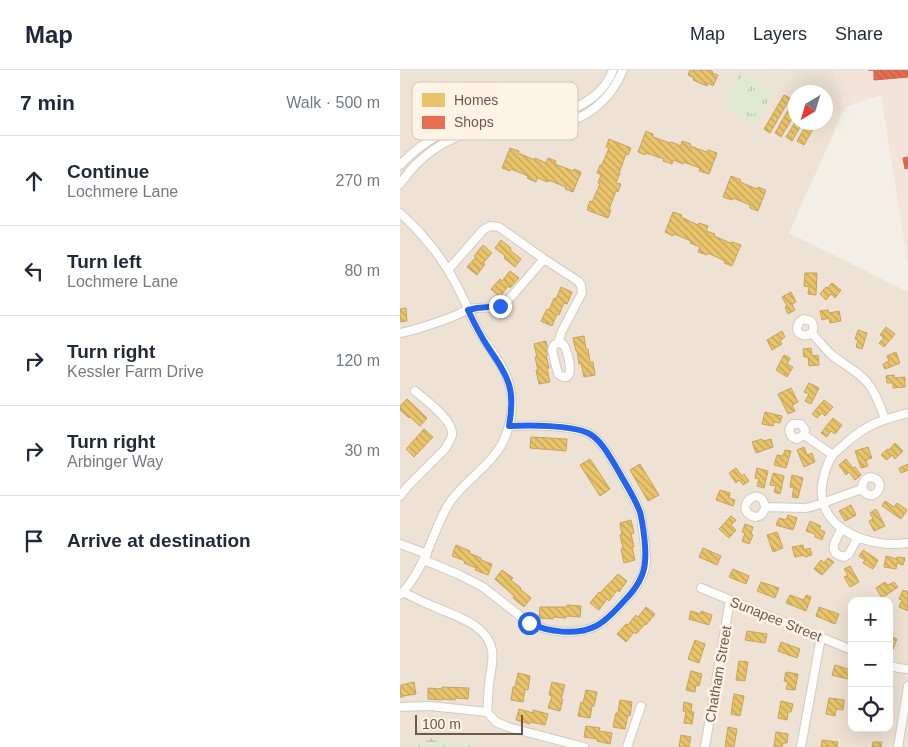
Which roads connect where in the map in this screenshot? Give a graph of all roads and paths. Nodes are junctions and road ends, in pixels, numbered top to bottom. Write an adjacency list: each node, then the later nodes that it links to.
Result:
1 (613, 70): 3 (street)
2 (623, 70): 4 (street)
3 (578, 107)
4 (578, 118)
5 (431, 140): 7 (street)
6 (451, 140): 8 (street)
7 (400, 165)
8 (400, 184)
9 (400, 213): 11 (street)
10 (544, 259): 11 (street); 12 (street); 15 (street)
11 (448, 270): 12 (street)
12 (468, 310): 13 (street); 19 (street)
13 (400, 333)
14 (812, 333): 18 (street)
15 (558, 343)
16 (415, 391): 23 (street)
17 (908, 413): 18 (street)
18 (885, 419): 21 (street)
19 (509, 426): 30 (street); 30 (street)
20 (804, 435): 21 (street)
21 (833, 455): 24 (street)
22 (862, 489): 24 (street)
23 (400, 496)
24 (823, 502): 25 (street); 26 (street)
25 (766, 507)
26 (842, 528): 27 (street); 27 (street)
27 (858, 537): 28 (street)
28 (908, 543)
29 (400, 544): 30 (street)
30 (426, 557): 32 (street)
31 (701, 588): 33 (street, Sunapee Street)
32 (402, 593): 41 (street)
33 (730, 600): 34 (street, Sunapee Street); 45 (street, Chatham Street)
34 (821, 637): 35 (street, Sunapee Street); 46 (street)
35 (848, 648)
36 (893, 666): 37 (street)
37 (908, 669)
38 (908, 686): 42 (street)
39 (641, 706): 44 (street)
40 (400, 707): 41 (street)
41 (488, 712): 43 (street)
42 (901, 744)
43 (584, 747)
44 (627, 747)
45 (705, 747)
46 (801, 747)

